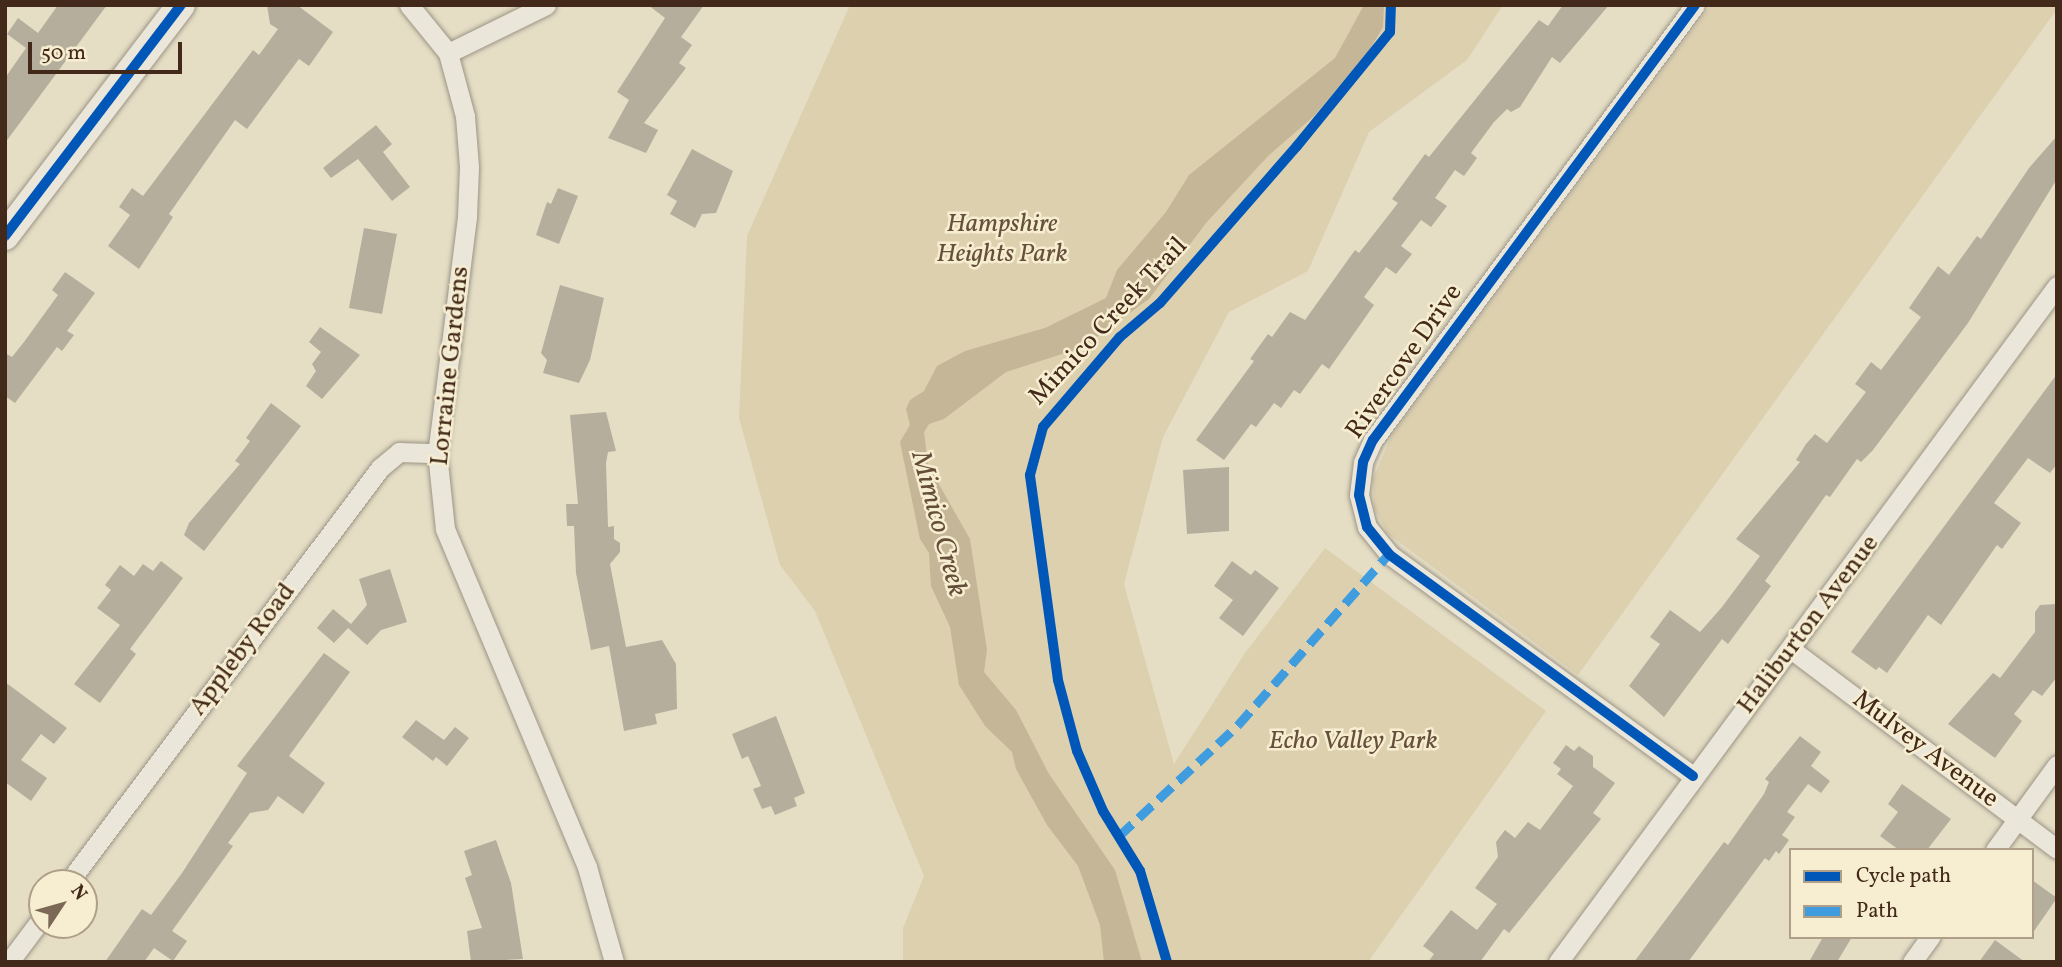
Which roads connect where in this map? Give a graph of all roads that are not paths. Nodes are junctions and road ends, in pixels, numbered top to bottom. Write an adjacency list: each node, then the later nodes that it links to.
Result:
1 (181, 5): 6 (main road)
2 (409, 5): 5 (street, Lorraine Gardens)
3 (546, 5): 5 (street)
4 (1695, 5): 11 (street, Rivercove Drive)
5 (447, 52): 8 (street, Lorraine Gardens)
6 (5, 236)
7 (2057, 286): 9 (street, Haliburton Avenue)
8 (437, 453): 15 (street, Appleby Road); 19 (street, Lorraine Gardens)
9 (1792, 650): 11 (street, Haliburton Avenue); 12 (street, Mulvey Avenue)
10 (2057, 765): 12 (street)
11 (1693, 776): 20 (street, Haliburton Avenue)
12 (2018, 819): 13 (street); 14 (street, Mulvey Avenue)
13 (1996, 848)
14 (2057, 849)
15 (79, 869)
16 (28, 937): 18 (street)
17 (1929, 939): 21 (street)
18 (9, 962)
19 (614, 962)
20 (1558, 962)
21 (1912, 962)

